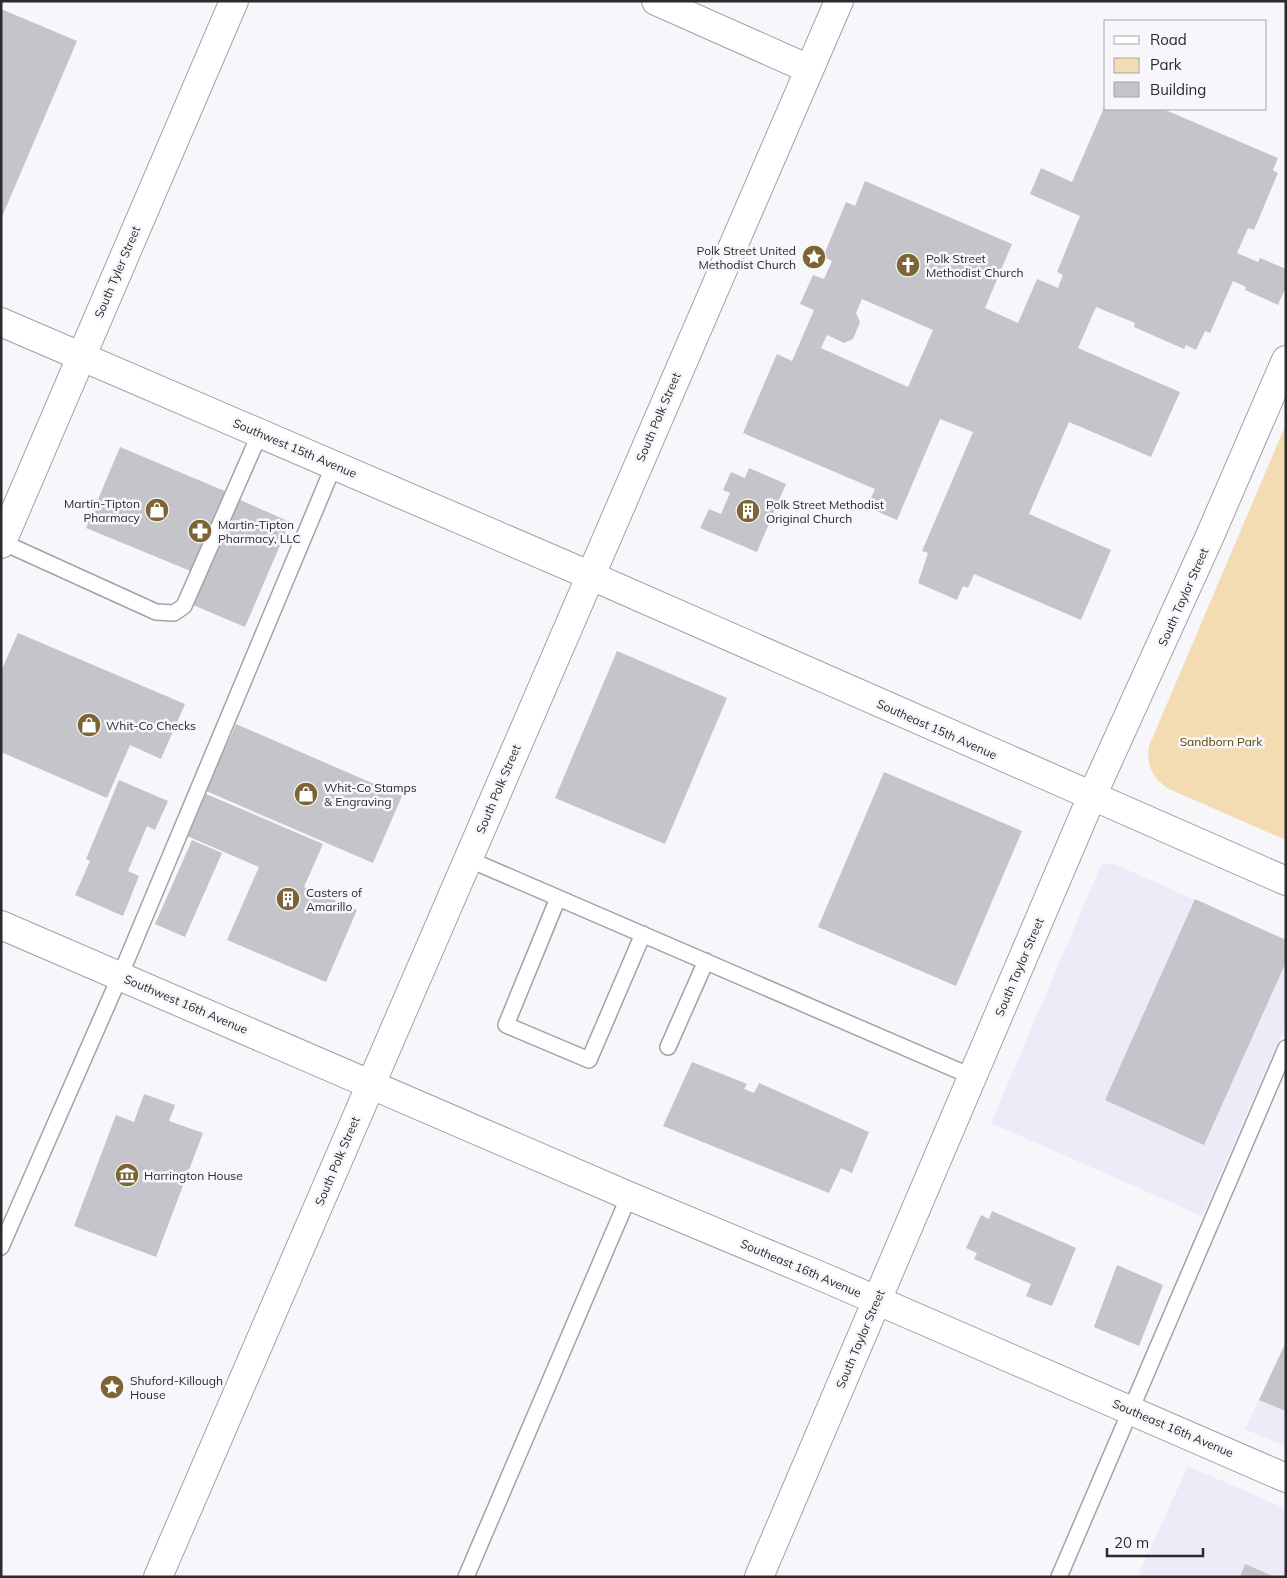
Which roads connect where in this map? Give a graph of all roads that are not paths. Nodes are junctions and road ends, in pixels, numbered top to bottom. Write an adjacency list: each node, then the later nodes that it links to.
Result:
1 (234, 1): 6 (main road, South Tyler Street)
2 (656, 1): 4 (main road)
3 (839, 1): 4 (main road, South Polk Street)
4 (809, 70): 11 (main road, South Polk Street)
5 (1, 322): 6 (main road, Southwest 15th Avenue)
6 (81, 358): 8 (main road, Southwest 15th Avenue); 10 (main road, South Tyler Street)
7 (1286, 360): 12 (main road, South Taylor Street)
8 (260, 433): 9 (main road, Southwest 15th Avenue); 10 (lane)
9 (334, 465): 11 (main road, Southwest 15th Avenue); 19 (lane)
10 (2, 543)
11 (589, 575): 12 (main road, Southeast 15th Avenue); 13 (main road, South Polk Street)
12 (1092, 796): 14 (main road, Southeast 15th Avenue); 22 (main road, South Taylor Street)
13 (468, 859): 15 (lane); 23 (main road, South Polk Street)
14 (1286, 881)
15 (558, 898): 17 (lane); 17 (lane)
16 (1, 925): 19 (main road, Southwest 16th Avenue)
17 (643, 934): 18 (lane)
18 (706, 961): 20 (lane); 22 (lane)
19 (120, 976): 23 (main road, Southwest 16th Avenue); 25 (lane)
20 (668, 1047)
21 (1286, 1048): 27 (lane)
22 (973, 1077): 26 (main road, South Taylor Street)
23 (371, 1083): 24 (main road, Southeast 16th Avenue); 29 (main road, South Polk Street)
24 (629, 1196): 26 (main road, Southeast 16th Avenue); 30 (lane)
25 (1, 1247)
26 (877, 1300): 27 (main road, Southeast 16th Avenue); 31 (main road, South Taylor Street)
27 (1132, 1411): 28 (main road, Southeast 16th Avenue); 32 (lane)
28 (1286, 1478)
29 (158, 1577)
30 (466, 1577)
31 (759, 1577)
32 (1059, 1577)

